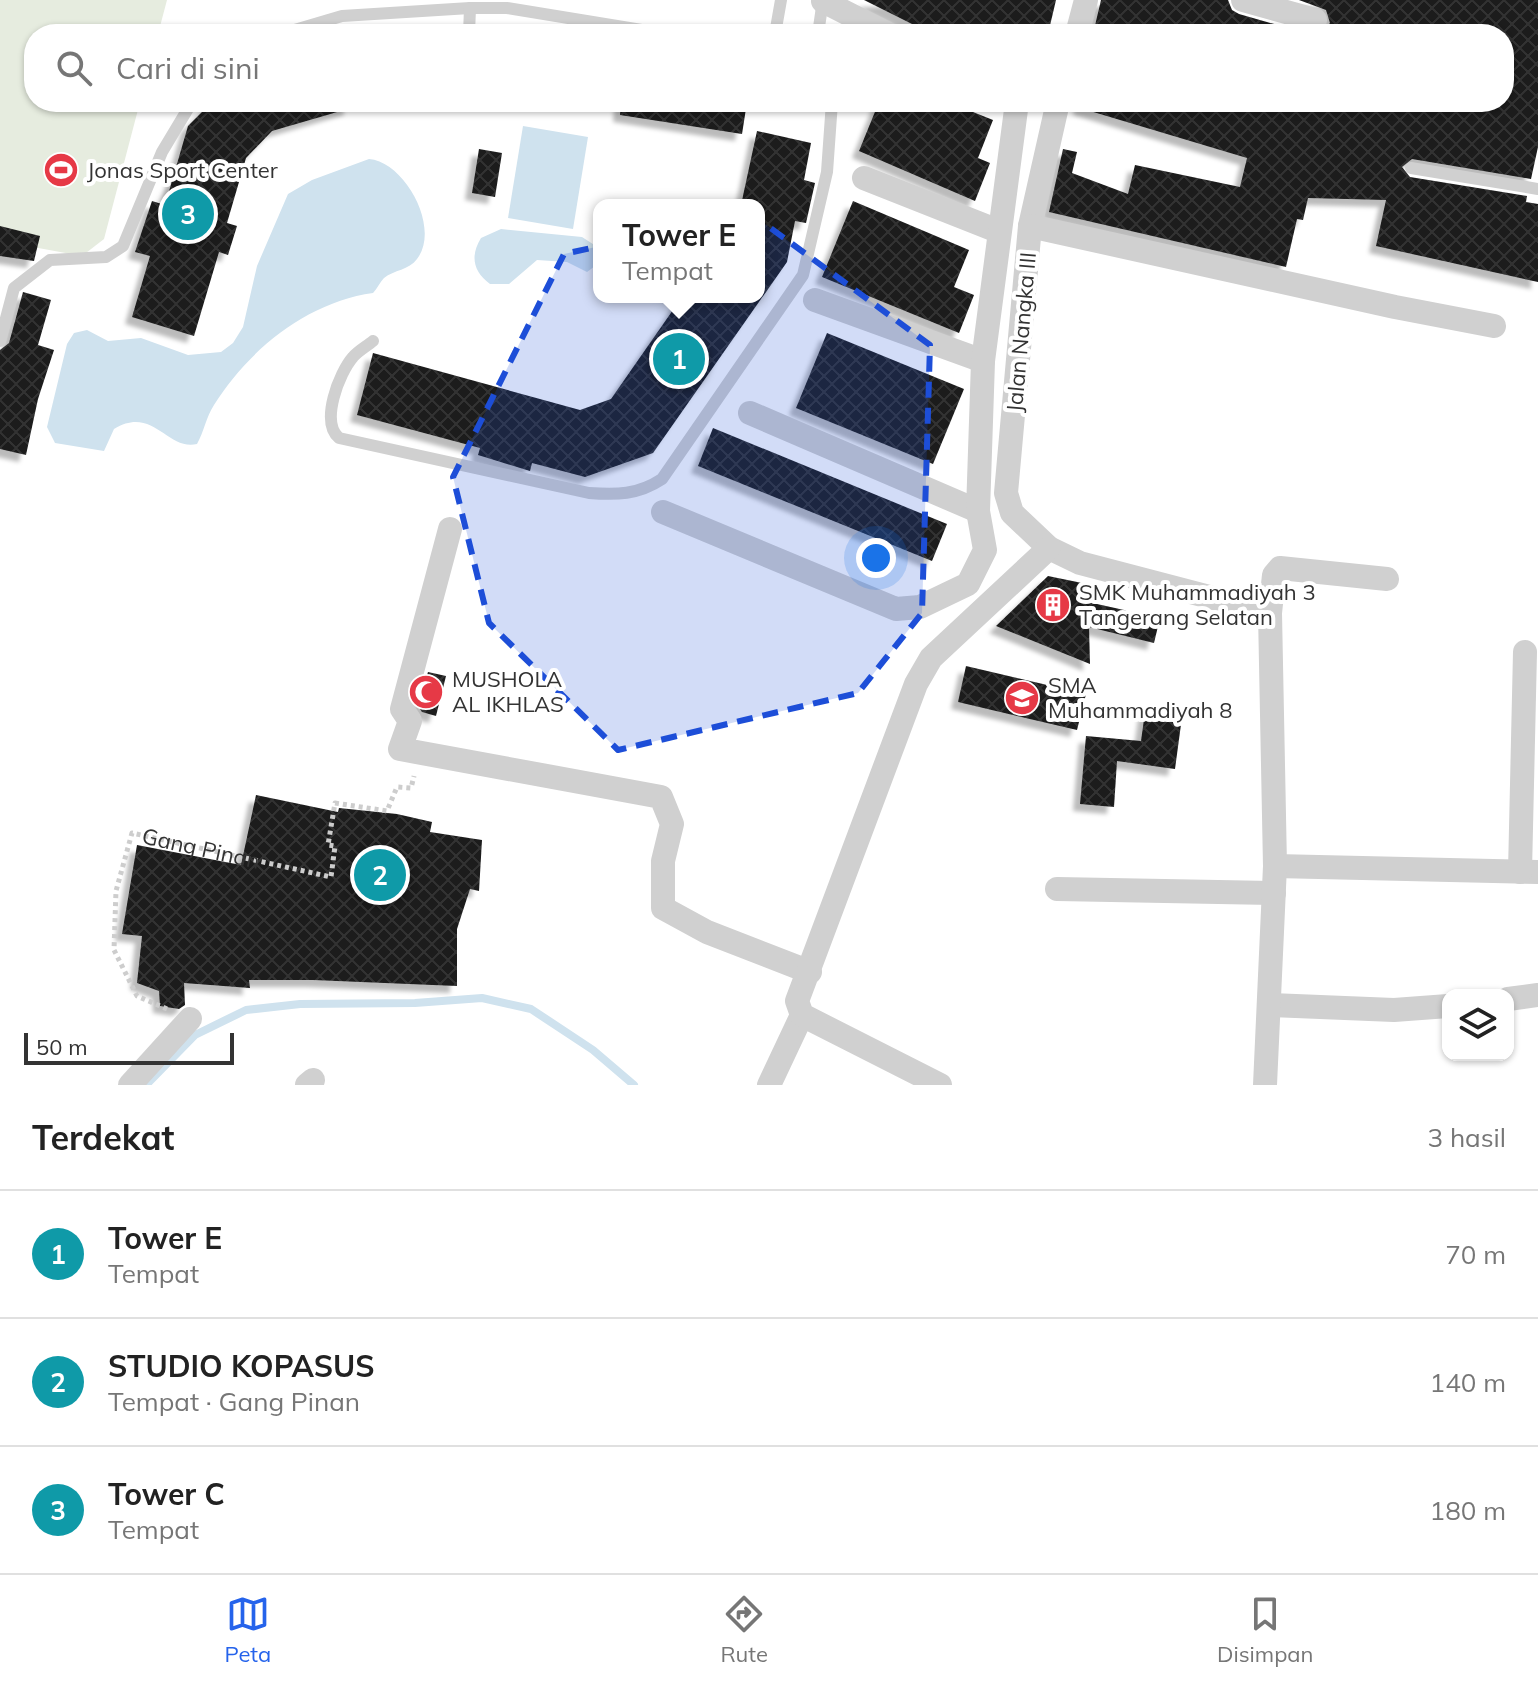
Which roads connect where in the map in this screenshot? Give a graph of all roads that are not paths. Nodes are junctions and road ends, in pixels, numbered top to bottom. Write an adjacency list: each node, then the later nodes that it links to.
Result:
1 (781, 0): 10 (lane)
2 (1086, 0): 13 (street)
3 (1243, 0): 6 (street)
4 (823, 1): 11 (lane); 12 (street)
5 (470, 8): 7 (lane); 8 (lane); 9 (lane)
6 (1315, 20)
7 (315, 24)
8 (469, 24)
9 (605, 24)
10 (777, 24)
11 (820, 24)
12 (868, 24)
13 (1080, 24)
14 (186, 112): 25 (lane)
15 (831, 112): 26 (lane)
16 (1016, 112): 22 (street)
17 (1056, 112): 21 (street, Jalan Nangka III)
18 (1411, 168): 20 (lane)
19 (864, 178): 22 (street)
20 (1538, 189)
21 (1030, 226): 24 (street); 32 (street, Jalan Nangka III)
22 (998, 231): 27 (street)
23 (815, 300): 27 (street)
24 (1494, 326)
25 (0, 341)
26 (373, 341)
27 (983, 361): 29 (street)
28 (750, 413): 29 (street)
29 (978, 511): 30 (street)
30 (663, 512)
31 (450, 529): 40 (street)
32 (1049, 548): 34 (street, Jalan Nangka III); 40 (street)
33 (1387, 579): 34 (street)
34 (1270, 613): 36 (street)
35 (1525, 652): 37 (street)
36 (1275, 866): 37 (street); 39 (street)
37 (1529, 872)
38 (1057, 889): 39 (street)
39 (1274, 893): 43 (street)
40 (810, 972): 45 (street)
41 (1538, 995): 42 (street)
42 (1514, 998)
43 (1271, 1005): 44 (street); 50 (street)
44 (1442, 1006)
45 (802, 1015): 48 (street); 49 (street)
46 (190, 1019): 47 (street)
47 (130, 1085)
48 (769, 1085)
49 (940, 1085)
50 (1265, 1085)

